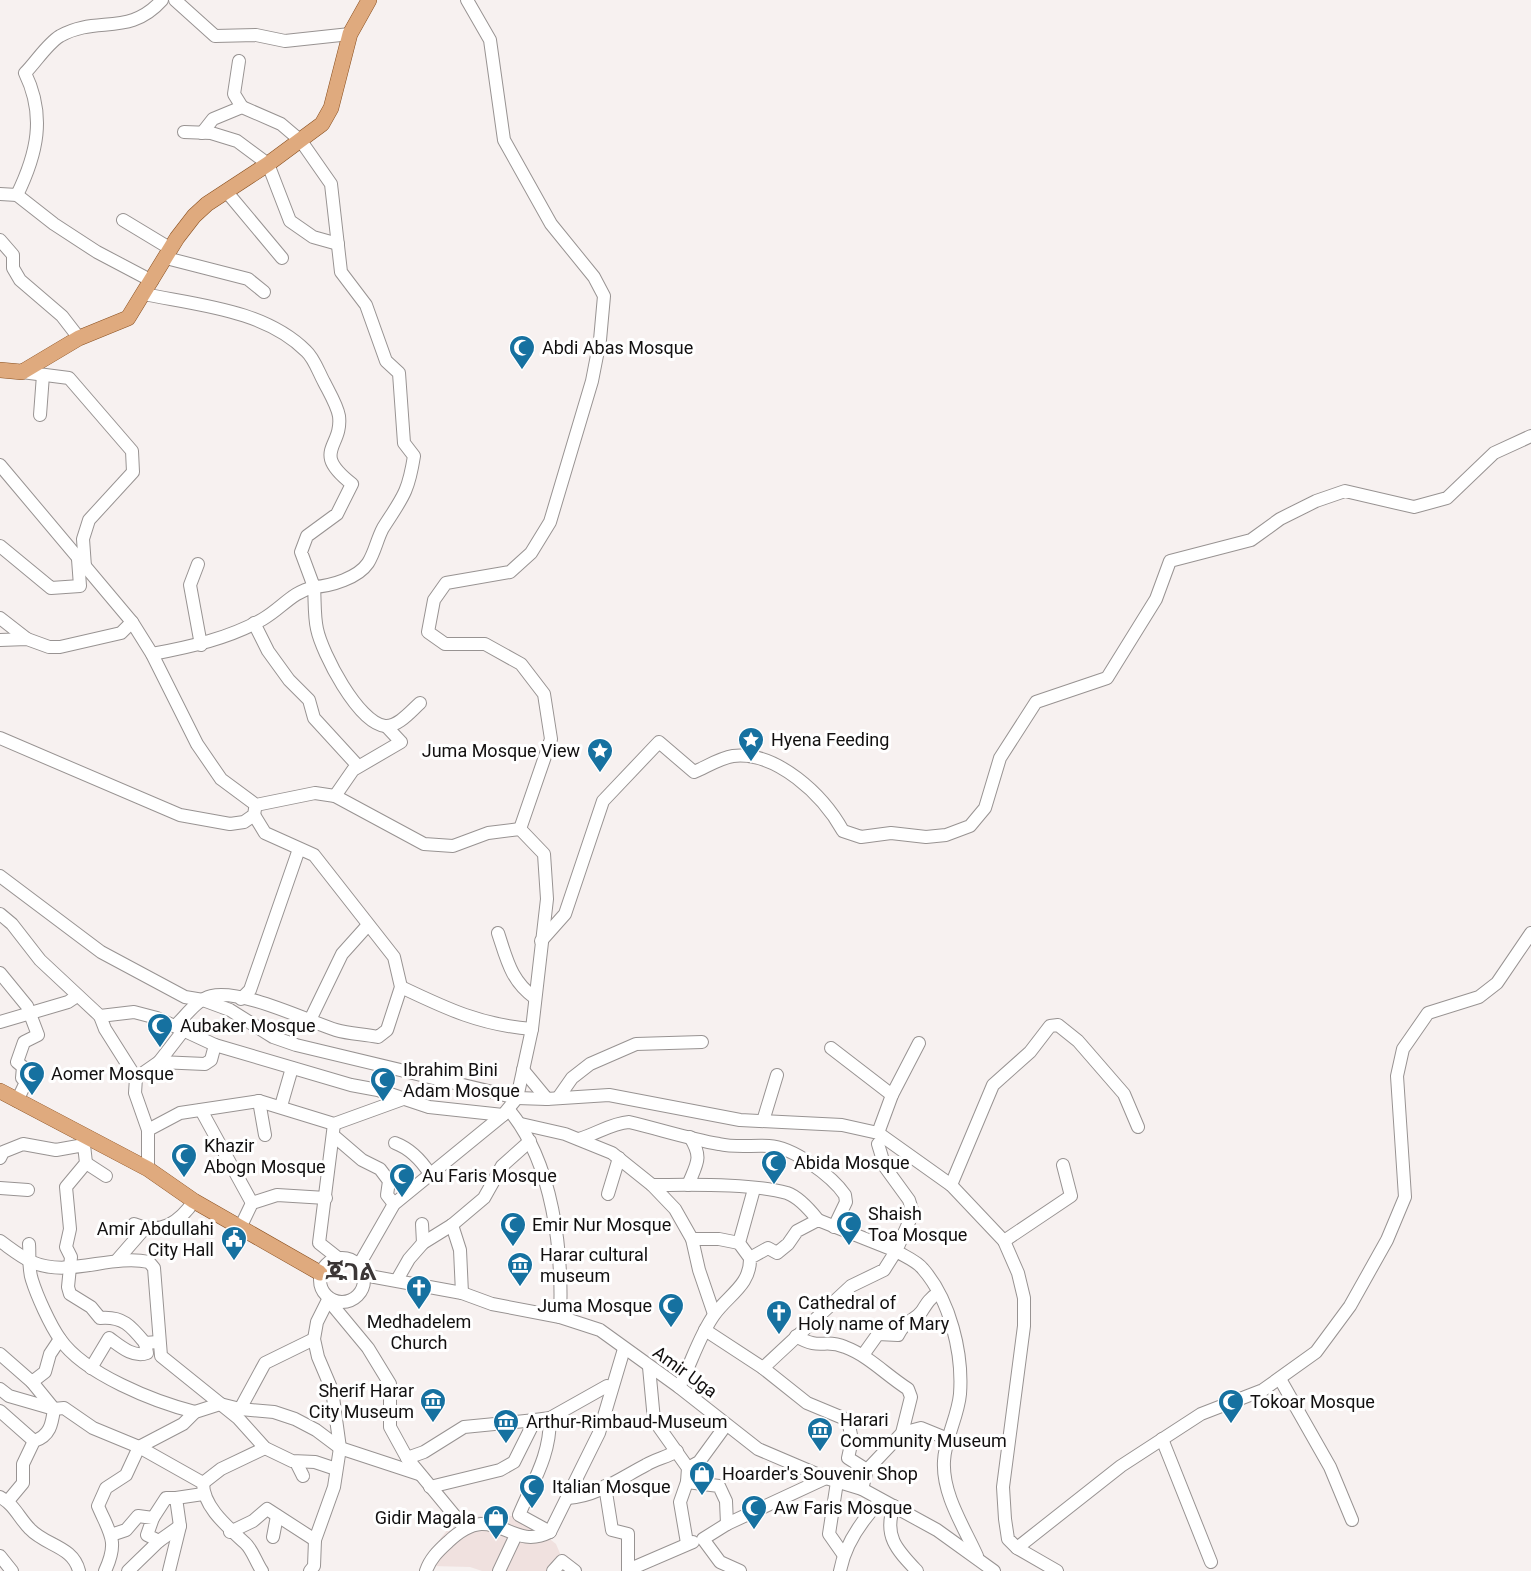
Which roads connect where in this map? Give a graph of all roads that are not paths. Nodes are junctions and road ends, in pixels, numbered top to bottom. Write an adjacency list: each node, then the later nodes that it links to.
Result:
1 (162, 0): 14 (street)
2 (175, 0): 5 (street)
3 (369, 0): 5 (main road)
4 (467, 0): 47 (street)
5 (350, 34): 10 (main road)
6 (239, 61): 7 (street)
7 (242, 107): 9 (street); 10 (street)
8 (184, 132): 9 (street)
9 (202, 133): 11 (street)
10 (301, 141): 11 (main road); 17 (street)
11 (268, 164): 12 (main road); 17 (street)
12 (226, 191): 18 (main road); 19 (street)
13 (0, 194): 14 (street)
14 (17, 195): 20 (street)
15 (123, 220): 18 (street)
16 (0, 240): 22 (street)
17 (338, 244): 33 (street)
18 (168, 253): 20 (main road); 21 (street)
19 (282, 258)
20 (148, 288): 22 (main road); 33 (street)
21 (264, 292)
22 (79, 338): 24 (main road)
23 (0, 370): 24 (main road)
24 (22, 372): 25 (street)
25 (43, 375): 26 (street); 32 (street)
26 (40, 415)
27 (1531, 436): 54 (street)
28 (0, 465): 30 (street)
29 (0, 546): 30 (street)
30 (77, 557): 32 (street)
31 (198, 564): 39 (street)
32 (85, 569): 35 (street)
33 (314, 587): 36 (street); 42 (street)
34 (0, 618): 37 (street)
35 (132, 621): 37 (street); 40 (street)
36 (254, 623): 39 (street); 44 (street)
37 (27, 639): 38 (street)
38 (0, 640)
39 (201, 645): 40 (street)
40 (152, 654): 46 (street)
41 (420, 703): 42 (street)
42 (386, 726): 44 (street)
43 (0, 738): 46 (street)
44 (358, 766): 45 (street)
45 (335, 796): 46 (street); 47 (street)
46 (255, 810): 48 (street)
47 (520, 829): 54 (street)
48 (299, 849): 51 (street); 59 (street)
49 (0, 876): 60 (street)
50 (0, 914): 57 (street)
51 (368, 925): 56 (street); 63 (street)
52 (498, 933): 58 (street)
53 (1531, 933): 152 (street)
54 (541, 941): 58 (street)
55 (0, 973): 61 (street)
56 (401, 987): 63 (street); 66 (street)
57 (77, 996): 61 (street); 62 (street)
58 (535, 998): 66 (street)
59 (241, 999): 60 (street); 63 (street)
60 (203, 1000): 65 (street); 78 (street)
61 (29, 1015): 64 (street); 81 (street)
62 (100, 1016): 65 (street); 75 (street)
63 (310, 1020)
64 (0, 1022)
65 (179, 1028): 69 (street); 71 (street)
66 (532, 1029): 73 (street)
67 (702, 1042): 79 (street)
68 (919, 1043): 77 (street)
69 (215, 1046): 71 (street); 72 (street)
70 (831, 1048): 77 (street)
71 (159, 1062): 75 (street)
72 (292, 1068): 80 (street); 83 (street)
73 (523, 1070): 78 (street); 79 (street)
74 (777, 1075): 86 (street)
75 (136, 1078): 89 (street)
76 (0, 1091): 81 (main road)
77 (892, 1095): 94 (street)
78 (517, 1098): 79 (street); 85 (street)
79 (552, 1098): 86 (street)
80 (403, 1099): 85 (street); 90 (street)
81 (17, 1101): 101 (main road)
82 (259, 1101): 83 (street); 84 (street); 91 (street)
83 (281, 1106): 90 (street)
84 (201, 1110): 89 (street); 113 (street)
85 (506, 1112): 87 (street); 102 (street)
86 (763, 1121): 94 (street)
87 (521, 1124): 93 (street); 95 (street)
88 (1138, 1127): 106 (street)
89 (148, 1130): 101 (street)
90 (334, 1130): 111 (street); 114 (street)
91 (265, 1135)
92 (690, 1137): 93 (street); 105 (street); 118 (street)
93 (579, 1139): 98 (street)
94 (878, 1139): 106 (street); 126 (street)
95 (530, 1141): 117 (street); 139 (street)
96 (395, 1143): 102 (street)
97 (0, 1158): 99 (street)
98 (618, 1158): 104 (street); 110 (street)
99 (86, 1163): 103 (street); 131 (street)
100 (1063, 1165): 122 (street)
101 (148, 1169): 112 (main road)
102 (430, 1174): 114 (street)
103 (106, 1176)
104 (652, 1185): 105 (street); 120 (street)
105 (688, 1185): 108 (street)
106 (951, 1185): 122 (street)
107 (0, 1188): 109 (street)
108 (754, 1189): 115 (street); 124 (street)
109 (28, 1190)
110 (608, 1194)
111 (326, 1198): 113 (street); 128 (street)
112 (194, 1201): 119 (main road); 129 (street)
113 (252, 1203): 119 (street)
114 (394, 1204): 132 (street)
115 (818, 1220): 118 (street); 127 (street)
116 (422, 1224): 123 (street)
117 (452, 1225): 123 (street); 135 (street)
118 (834, 1227): 126 (street)
119 (240, 1228): 133 (main road)
120 (692, 1239): 124 (street); 138 (street)
121 (0, 1241): 130 (street)
122 (1004, 1241): 206 (street)
123 (423, 1243): 134 (street)
124 (739, 1243): 127 (street)
125 (29, 1244): 130 (street)
126 (896, 1251): 136 (street); 141 (street)
127 (750, 1257): 138 (street)
128 (338, 1258): 132 (street); 133 (street)
129 (118, 1259): 131 (street); 145 (street)
130 (31, 1262): 131 (street); 143 (street)
131 (70, 1266): 144 (street)
132 (361, 1270): 134 (street, Amir Uga); 137 (street)
133 (320, 1273): 137 (street)
134 (396, 1280): 135 (street, Amir Uga)
135 (462, 1293): 139 (street, Amir Uga)
136 (938, 1293): 148 (street); 166 (street)
137 (329, 1299): 142 (street); 173 (street)
138 (714, 1314): 140 (street)
139 (560, 1317): 146 (street, Amir Uga)
140 (705, 1330): 151 (street); 155 (street)
141 (796, 1336): 148 (street); 151 (street)
142 (314, 1339): 159 (street); 171 (street)
143 (60, 1340): 150 (street); 153 (street)
144 (144, 1342): 145 (street); 150 (street)
145 (158, 1342): 157 (street)
146 (624, 1349): 149 (street, Amir Uga); 187 (street)
147 (0, 1354): 153 (street)
148 (863, 1355): 165 (street)
149 (649, 1367): 155 (street, Amir Uga); 172 (street)
150 (92, 1368): 161 (street)
151 (763, 1368): 177 (street)
152 (1280, 1379): 167 (street); 193 (street)
153 (32, 1382): 158 (street)
154 (607, 1386): 162 (street)
155 (679, 1387): 164 (street, Amir Uga)
156 (5, 1393): 158 (street); 160 (street)
157 (220, 1404): 159 (street); 161 (street); 170 (street)
158 (54, 1409): 168 (street); 169 (street)
159 (240, 1409): 171 (street)
160 (1, 1411): 168 (street)
161 (195, 1412): 169 (street)
162 (550, 1418): 163 (street); 200 (street)
163 (535, 1420): 173 (street); 183 (street)
164 (726, 1425): 175 (street); 180 (street, Amir Uga)
165 (902, 1433): 166 (street); 177 (street)
166 (948, 1439): 209 (street)
167 (1162, 1439): 206 (street); 210 (street)
168 (34, 1441): 188 (street)
169 (139, 1448): 184 (street); 198 (street)
170 (265, 1448): 174 (street); 184 (street)
171 (340, 1448): 176 (street); 178 (street)
172 (677, 1451): 175 (street); 182 (street)
173 (407, 1458): 178 (street)
174 (296, 1462): 176 (street); 179 (street)
175 (688, 1468): 181 (street)
176 (336, 1469): 203 (street)
177 (867, 1470): 185 (street)
178 (419, 1474): 183 (street)
179 (303, 1476)
180 (832, 1480): 185 (street, Amir Uga); 194 (street); 207 (street)
181 (687, 1482): 194 (street); 205 (street)
182 (605, 1486): 187 (street); 211 (street)
183 (429, 1487): 196 (street)
184 (203, 1488): 186 (street); 197 (street)
185 (862, 1489): 189 (street, Amir Uga)
186 (176, 1498): 192 (street); 195 (street)
187 (568, 1498): 200 (street)
188 (4, 1499): 214 (street)
189 (881, 1500): 190 (street, Amir Uga); 207 (street)
190 (894, 1506): 209 (street, Amir Uga); 226 (street)
191 (277, 1516): 197 (street); 201 (street); 203 (street)
192 (153, 1518): 198 (street); 204 (street)
193 (1352, 1520)
194 (727, 1524): 202 (street)
195 (180, 1526): 204 (street); 217 (street)
196 (464, 1527): 199 (street); 220 (street)
197 (230, 1532): 218 (street)
198 (111, 1534): 215 (street)
199 (516, 1535): 200 (street); 221 (street)
200 (545, 1535)
201 (273, 1537)
202 (702, 1539): 205 (street); 224 (street)
203 (315, 1540): 219 (street)
204 (159, 1541): 216 (street)
205 (687, 1543): 211 (street)
206 (1017, 1548): 212 (street)
207 (843, 1554): 225 (street)
208 (0, 1556): 213 (street)
209 (977, 1557): 227 (street, Amir Uga)
210 (1212, 1562)
211 (628, 1570)
212 (1054, 1570)
213 (12, 1571)
214 (79, 1571)
215 (105, 1571)
216 (128, 1571)
217 (169, 1571)
218 (262, 1571)
219 (310, 1571)
220 (426, 1571)
221 (499, 1571)
222 (553, 1571): 223 (street)
223 (575, 1571)
224 (741, 1571)
225 (840, 1571)
226 (917, 1571)
227 (994, 1571)

